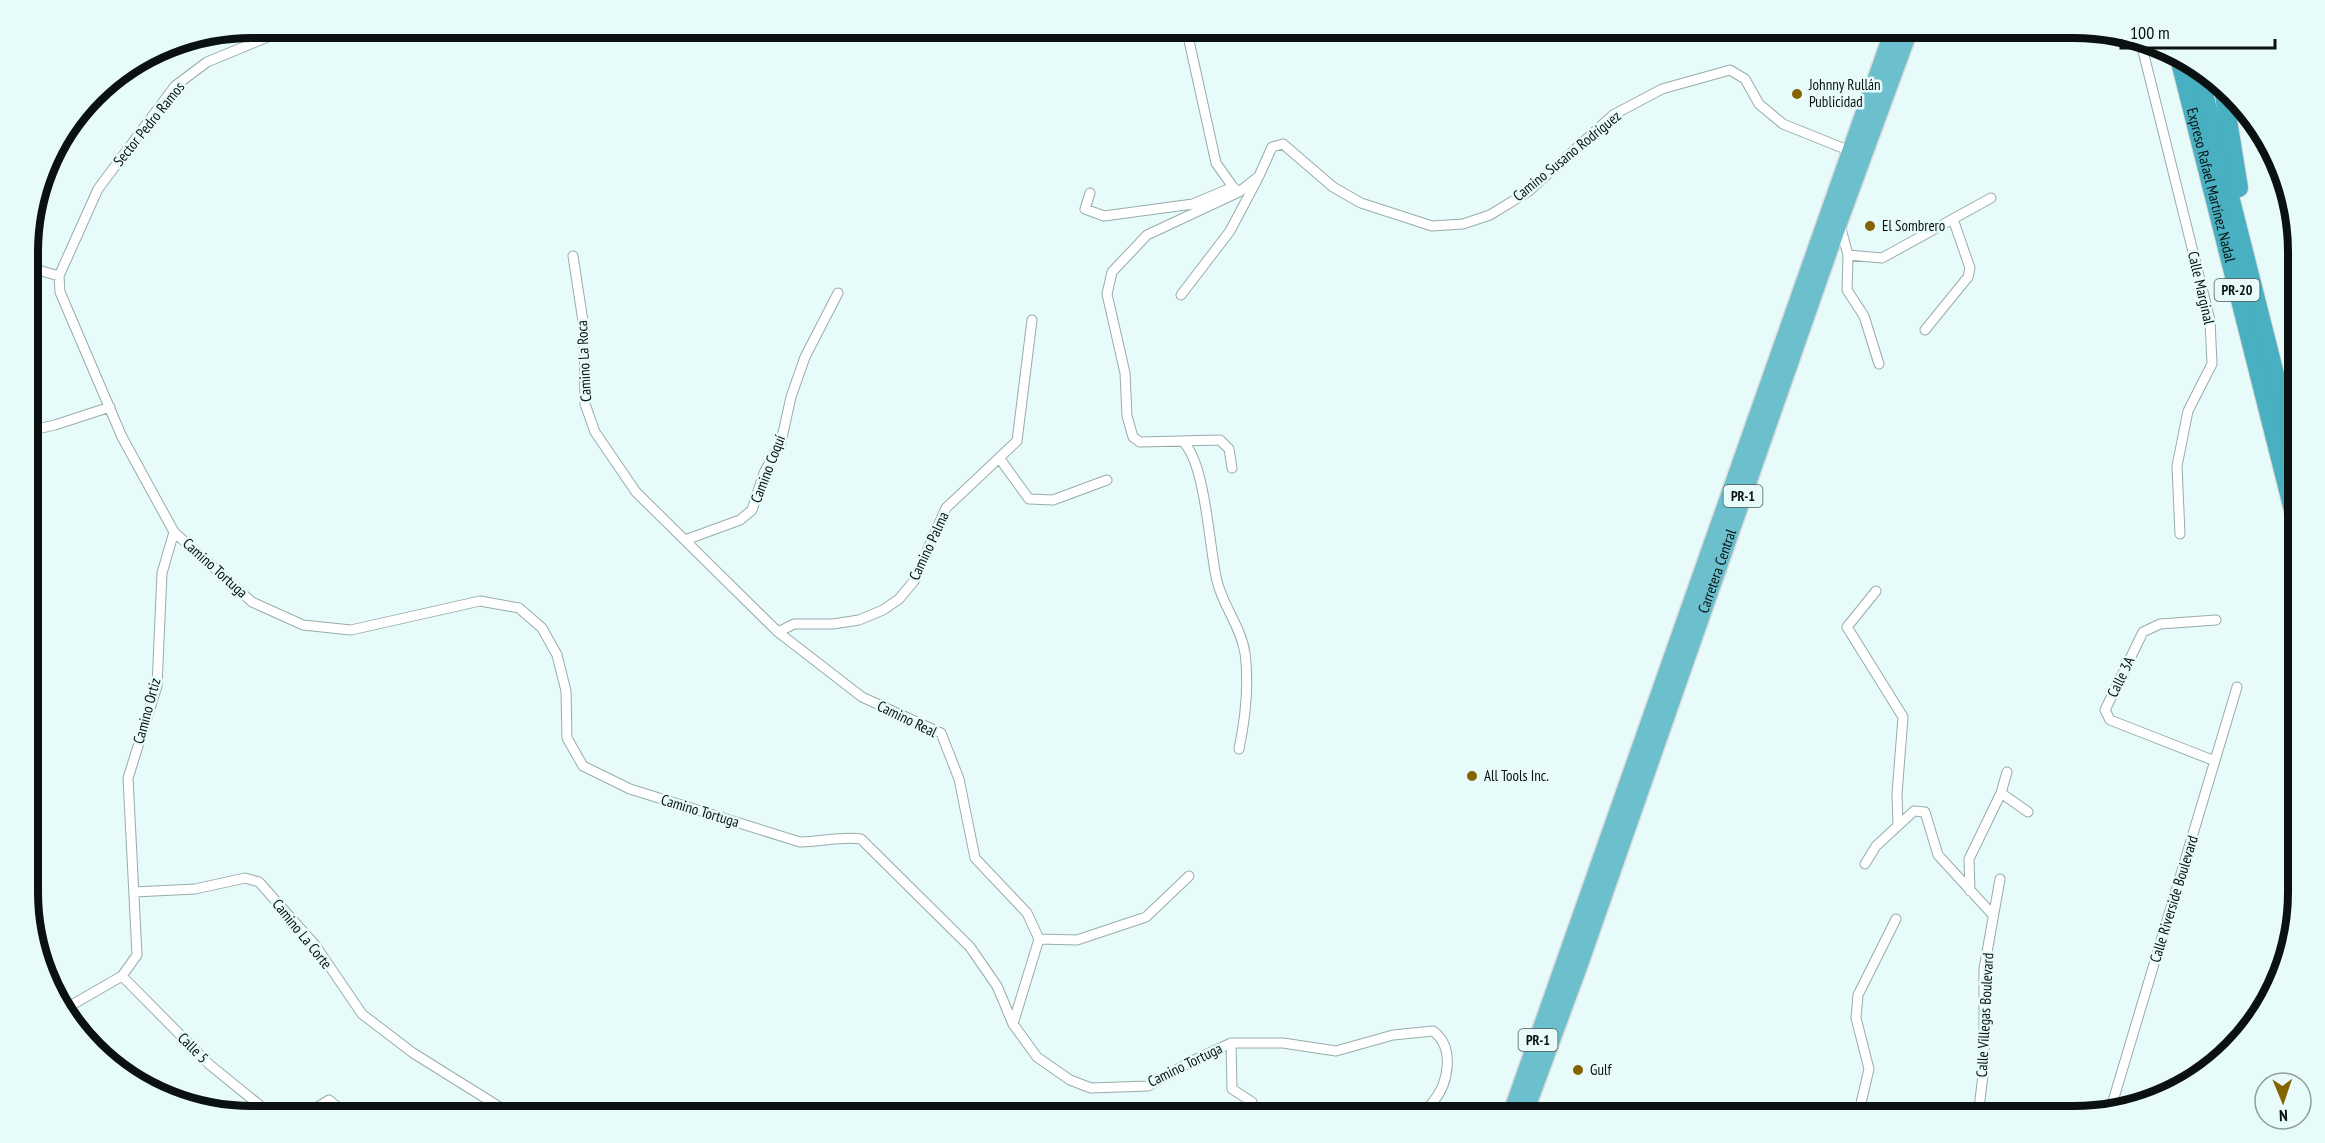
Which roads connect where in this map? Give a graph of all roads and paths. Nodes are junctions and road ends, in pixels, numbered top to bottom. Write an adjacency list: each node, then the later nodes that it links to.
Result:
1 (265, 38): 19 (street, Sector Pedro Ramos)
2 (1188, 38): 11 (street)
3 (1890, 38): 9 (highway, Carretera Central / PR-1)
4 (1907, 38): 15 (highway, Carretera Central / PR-1)
5 (2142, 49): 35 (street, Calle Marginal)
6 (2181, 66): 33 (highway, Expreso Rafael Martínez Nadal / PR-20)
7 (2200, 79): 24 (highway, Expreso Rafael Martínez Nadal / PR-20)
8 (2224, 99): 24 (highway)
9 (1850, 151): 10 (street, Camino Susano Rodríguez); 66 (highway, Carretera Central / PR-1)
10 (1259, 176): 11 (street, Camino Susano Rodríguez); 21 (street)
11 (1236, 190): 12 (street); 29 (street, Camino Susano Rodríguez)
12 (1090, 193)
13 (1991, 198): 14 (street)
14 (1953, 219): 16 (street); 23 (street)
15 (1839, 223): 16 (street); 67 (highway, Carretera Central / PR-1)
16 (1848, 255): 25 (street)
17 (573, 256): 36 (street, Camino La Roca)
18 (38, 270): 19 (street)
19 (59, 276): 26 (street, Camino Tortuga)
20 (838, 293): 36 (street, Camino Coquí)
21 (1181, 295)
22 (1032, 320): 30 (street, Camino Palma)
23 (1925, 330)
24 (2270, 346): 27 (highway, Expreso Rafael Martínez Nadal / PR-20)
25 (1879, 364)
26 (110, 407): 28 (street); 34 (street, Camino Tortuga)
27 (2288, 423)
28 (38, 429)
29 (1182, 441): 31 (street); 41 (street)
30 (1000, 459): 32 (street); 39 (street, Camino Palma)
31 (1233, 468)
32 (1107, 480)
33 (2288, 490)
34 (174, 532): 51 (street, Camino Ortiz); 57 (street, Camino Tortuga)
35 (2180, 534)
36 (685, 540): 39 (street, Camino Real)
37 (1876, 591): 46 (street)
38 (2216, 620): 42 (street, Calle 3A)
39 (778, 632): 54 (street, Camino Real)
40 (2237, 687): 42 (street, Calle Riverside Boulevard)
41 (1239, 749)
42 (2215, 761): 60 (street, Calle Riverside Boulevard)
43 (2007, 772): 44 (street)
44 (2001, 793): 45 (street); 50 (street)
45 (2028, 812)
46 (1898, 825): 47 (street); 50 (street)
47 (1865, 864)
48 (1190, 876): 54 (street)
49 (2000, 879): 52 (street, Calle Villegas Boulevard)
50 (1970, 891): 52 (street)
51 (134, 892): 55 (street); 64 (street, Camino La Corte)
52 (1993, 915): 69 (street, Calle Villegas Boulevard)
53 (1896, 919): 68 (street)
54 (1039, 939): 57 (street)
55 (122, 976): 56 (street); 61 (street, Calle 5)
56 (70, 1006)
57 (1013, 1024): 58 (street, Camino Tortuga)
58 (1231, 1043): 59 (street); 65 (street, Camino Tortuga)
59 (1252, 1102)
60 (2113, 1102)
61 (261, 1106)
62 (319, 1106): 63 (street)
63 (336, 1106)
64 (498, 1106)
65 (1430, 1106)
66 (1514, 1106)
67 (1528, 1106)
68 (1860, 1106)
69 (1979, 1106)

